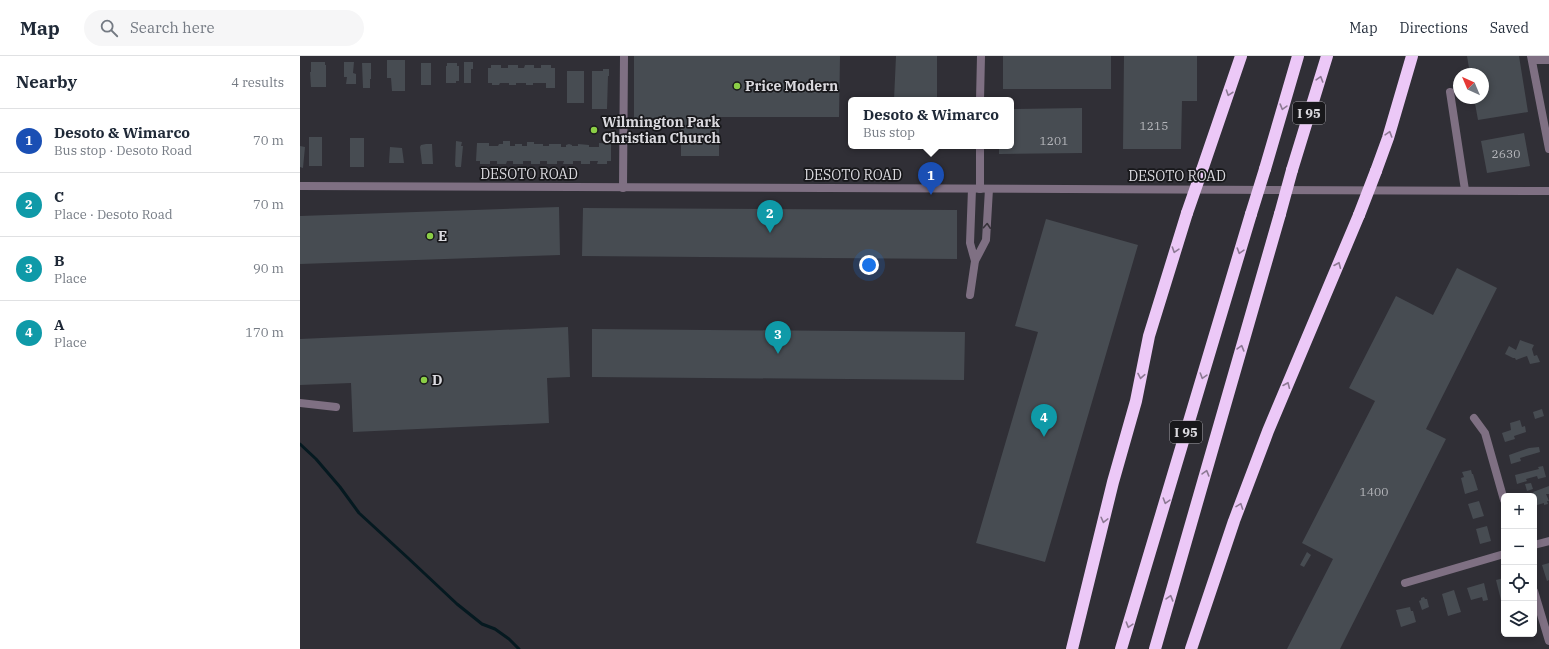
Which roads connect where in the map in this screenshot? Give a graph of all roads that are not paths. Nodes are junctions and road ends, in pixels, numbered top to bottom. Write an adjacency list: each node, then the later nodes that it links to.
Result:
1 (624, 56): 14 (street)
2 (981, 56): 10 (street)
3 (1241, 56): 32 (highway, one-way to 32, bridge)
4 (1298, 56): 33 (highway, I 95, one-way to 33, bridge)
5 (1326, 56): 34 (highway, I 95, one-way to 5, bridge)
6 (1412, 56): 25 (highway, one-way to 6, bridge)
7 (1532, 58): 8 (street); 12 (street)
8 (1549, 60)
9 (1450, 92): 17 (street)
10 (980, 97)
11 (980, 149): 15 (street)
12 (1549, 149)
13 (300, 186): 14 (street, DESOTO ROAD)
14 (623, 188): 15 (street, DESOTO ROAD)
15 (976, 189): 16 (street, DESOTO ROAD); 19 (street)
16 (989, 189): 17 (street, DESOTO ROAD); 19 (street, one-way to 16)
17 (1464, 190): 18 (street, DESOTO ROAD)
18 (1549, 191)
19 (975, 261): 20 (street)
20 (970, 295)
21 (300, 403): 22 (street)
22 (336, 407)
23 (1474, 418): 24 (street)
24 (1502, 493)
25 (1234, 521): 35 (highway); 36 (highway)
26 (1549, 541): 27 (street)
27 (1537, 545)
28 (1501, 555): 29 (street)
29 (1405, 583)
30 (1537, 601): 31 (street)
31 (1548, 641)
32 (1072, 649)
33 (1121, 649)
34 (1155, 649)
35 (1192, 649)
36 (1198, 649)

